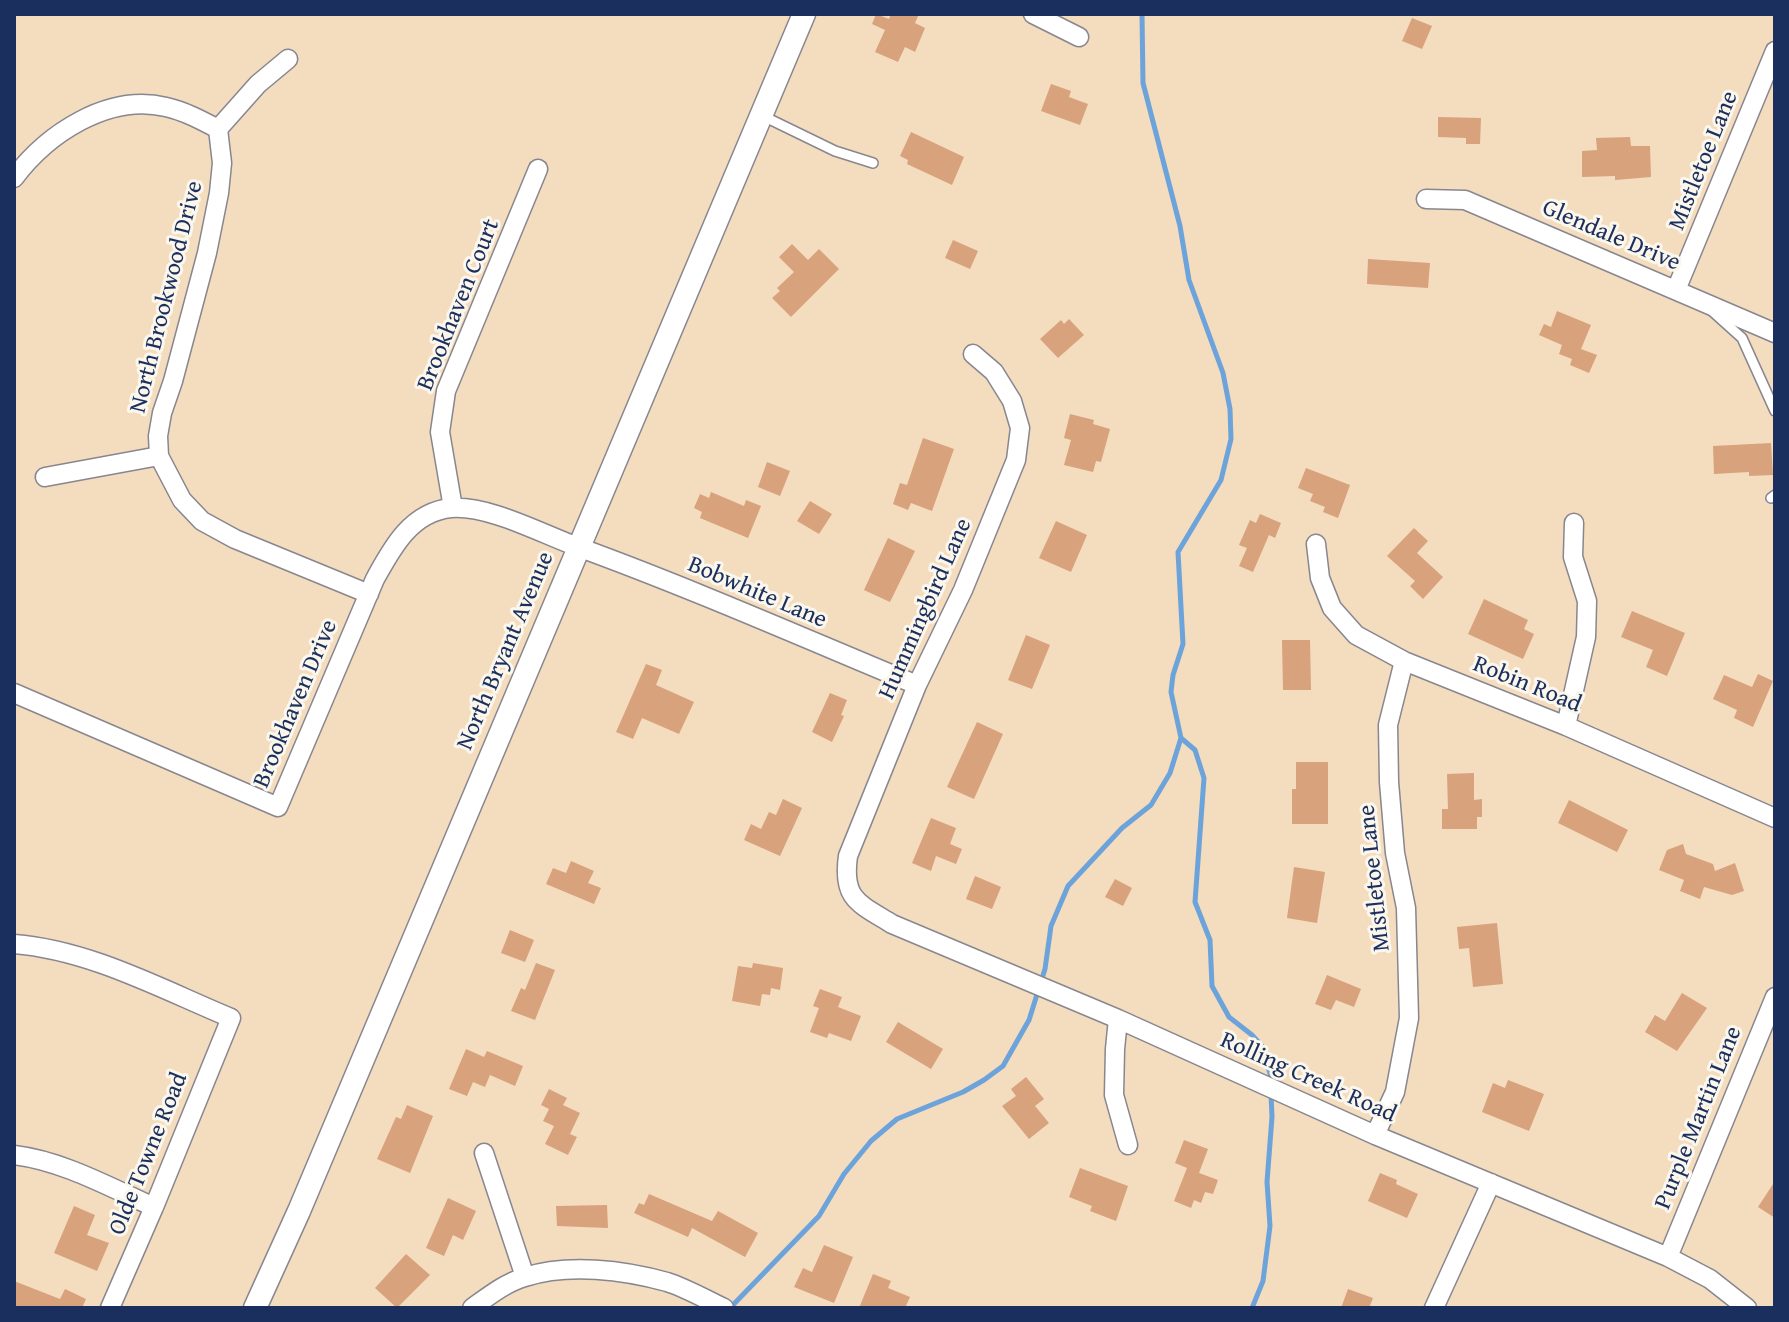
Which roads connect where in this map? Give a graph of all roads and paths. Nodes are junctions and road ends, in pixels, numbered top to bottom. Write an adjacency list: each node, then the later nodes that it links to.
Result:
1 (804, 14): 6 (street, North Bryant Avenue)
2 (1033, 14): 3 (street)
3 (1079, 37)
4 (1775, 51): 12 (street, Mistletoe Lane)
5 (288, 59): 7 (street)
6 (760, 115): 8 (lane); 22 (street, North Bryant Avenue)
7 (218, 129): 10 (street); 17 (street, North Brookwood Drive)
8 (873, 163)
9 (538, 169): 19 (street, Brookhaven Court)
10 (14, 178)
11 (1426, 199): 12 (street, Glendale Drive)
12 (1676, 290): 13 (street, Glendale Drive)
13 (1706, 303): 14 (street, Glendale Drive); 16 (lane)
14 (1775, 333)
15 (973, 354): 25 (street, Hummingbird Lane)
16 (1775, 411)
17 (159, 456): 18 (street); 23 (street)
18 (45, 477)
19 (453, 508): 22 (street); 23 (street, Brookhaven Drive)
20 (1574, 523): 27 (street)
21 (1316, 544): 24 (street, Robin Road)
22 (579, 547): 25 (street, Bobwhite Lane); 42 (street, North Bryant Avenue)
23 (369, 594): 26 (street, Brookhaven Drive)
24 (1404, 661): 27 (street, Robin Road); 33 (street, Mistletoe Lane)
25 (917, 685): 29 (street, Hummingbird Lane)
26 (14, 693)
27 (1566, 726): 28 (street, Robin Road)
28 (1775, 818)
29 (850, 893): 32 (street, Rolling Creek Road)
30 (14, 944): 38 (street, Olde Towne Road)
31 (1775, 997): 39 (street, Purple Martin Lane)
32 (1118, 1019): 33 (street, Rolling Creek Road); 34 (street)
33 (1375, 1135): 37 (street, Rolling Creek Road)
34 (1128, 1145)
35 (484, 1153): 40 (street)
36 (14, 1155): 38 (street)
37 (1491, 1183): 39 (street, Rolling Creek Road); 45 (street)
38 (154, 1207): 41 (street, Olde Towne Road)
39 (1668, 1257): 46 (street, Rolling Creek Road)
40 (525, 1277): 43 (street); 44 (street)
41 (110, 1308)
42 (255, 1308)
43 (472, 1308)
44 (724, 1308)
45 (1434, 1308)
46 (1747, 1308)

